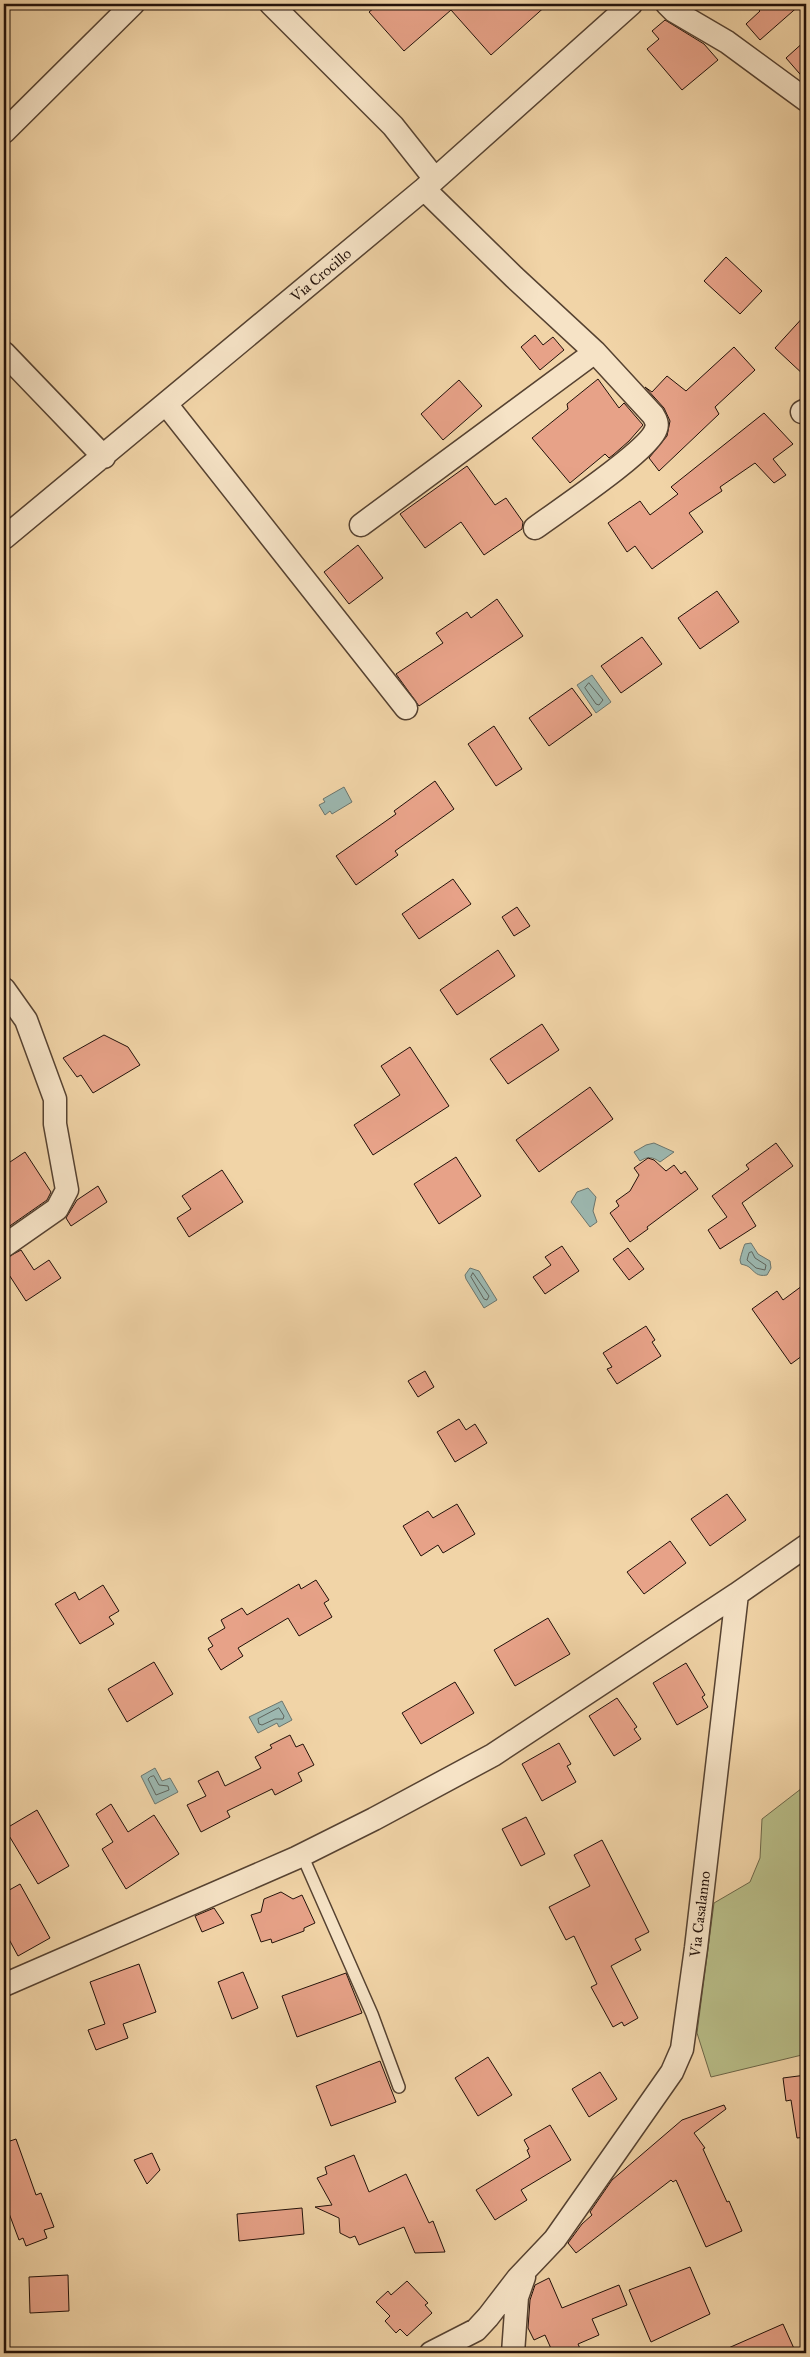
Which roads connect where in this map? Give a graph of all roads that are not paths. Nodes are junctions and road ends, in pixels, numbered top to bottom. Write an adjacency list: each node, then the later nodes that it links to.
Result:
1 (133, 4): 6 (street)
2 (271, 4): 7 (street)
3 (631, 4): 7 (street, Via Crocillo)
4 (667, 4): 5 (street)
5 (806, 100)
6 (4, 132)
7 (429, 184): 8 (street); 10 (street, Via Crocillo)
8 (595, 352): 12 (street); 13 (street)
9 (4, 353): 11 (street)
10 (166, 404): 11 (street, Via Crocillo); 15 (street)
11 (104, 457): 14 (street, Via Crocillo)
12 (361, 525)
13 (535, 528)
14 (4, 538)
15 (406, 708)
16 (4, 989): 17 (street)
17 (4, 1246)
18 (806, 1546): 19 (street)
19 (737, 1594): 20 (street); 23 (street, Via Casalanno)
20 (302, 1855): 21 (street); 22 (lane)
21 (4, 1985)
22 (399, 2086)
23 (528, 2269): 24 (street, Via Casalanno); 25 (street)
24 (431, 2353)
25 (513, 2353)

